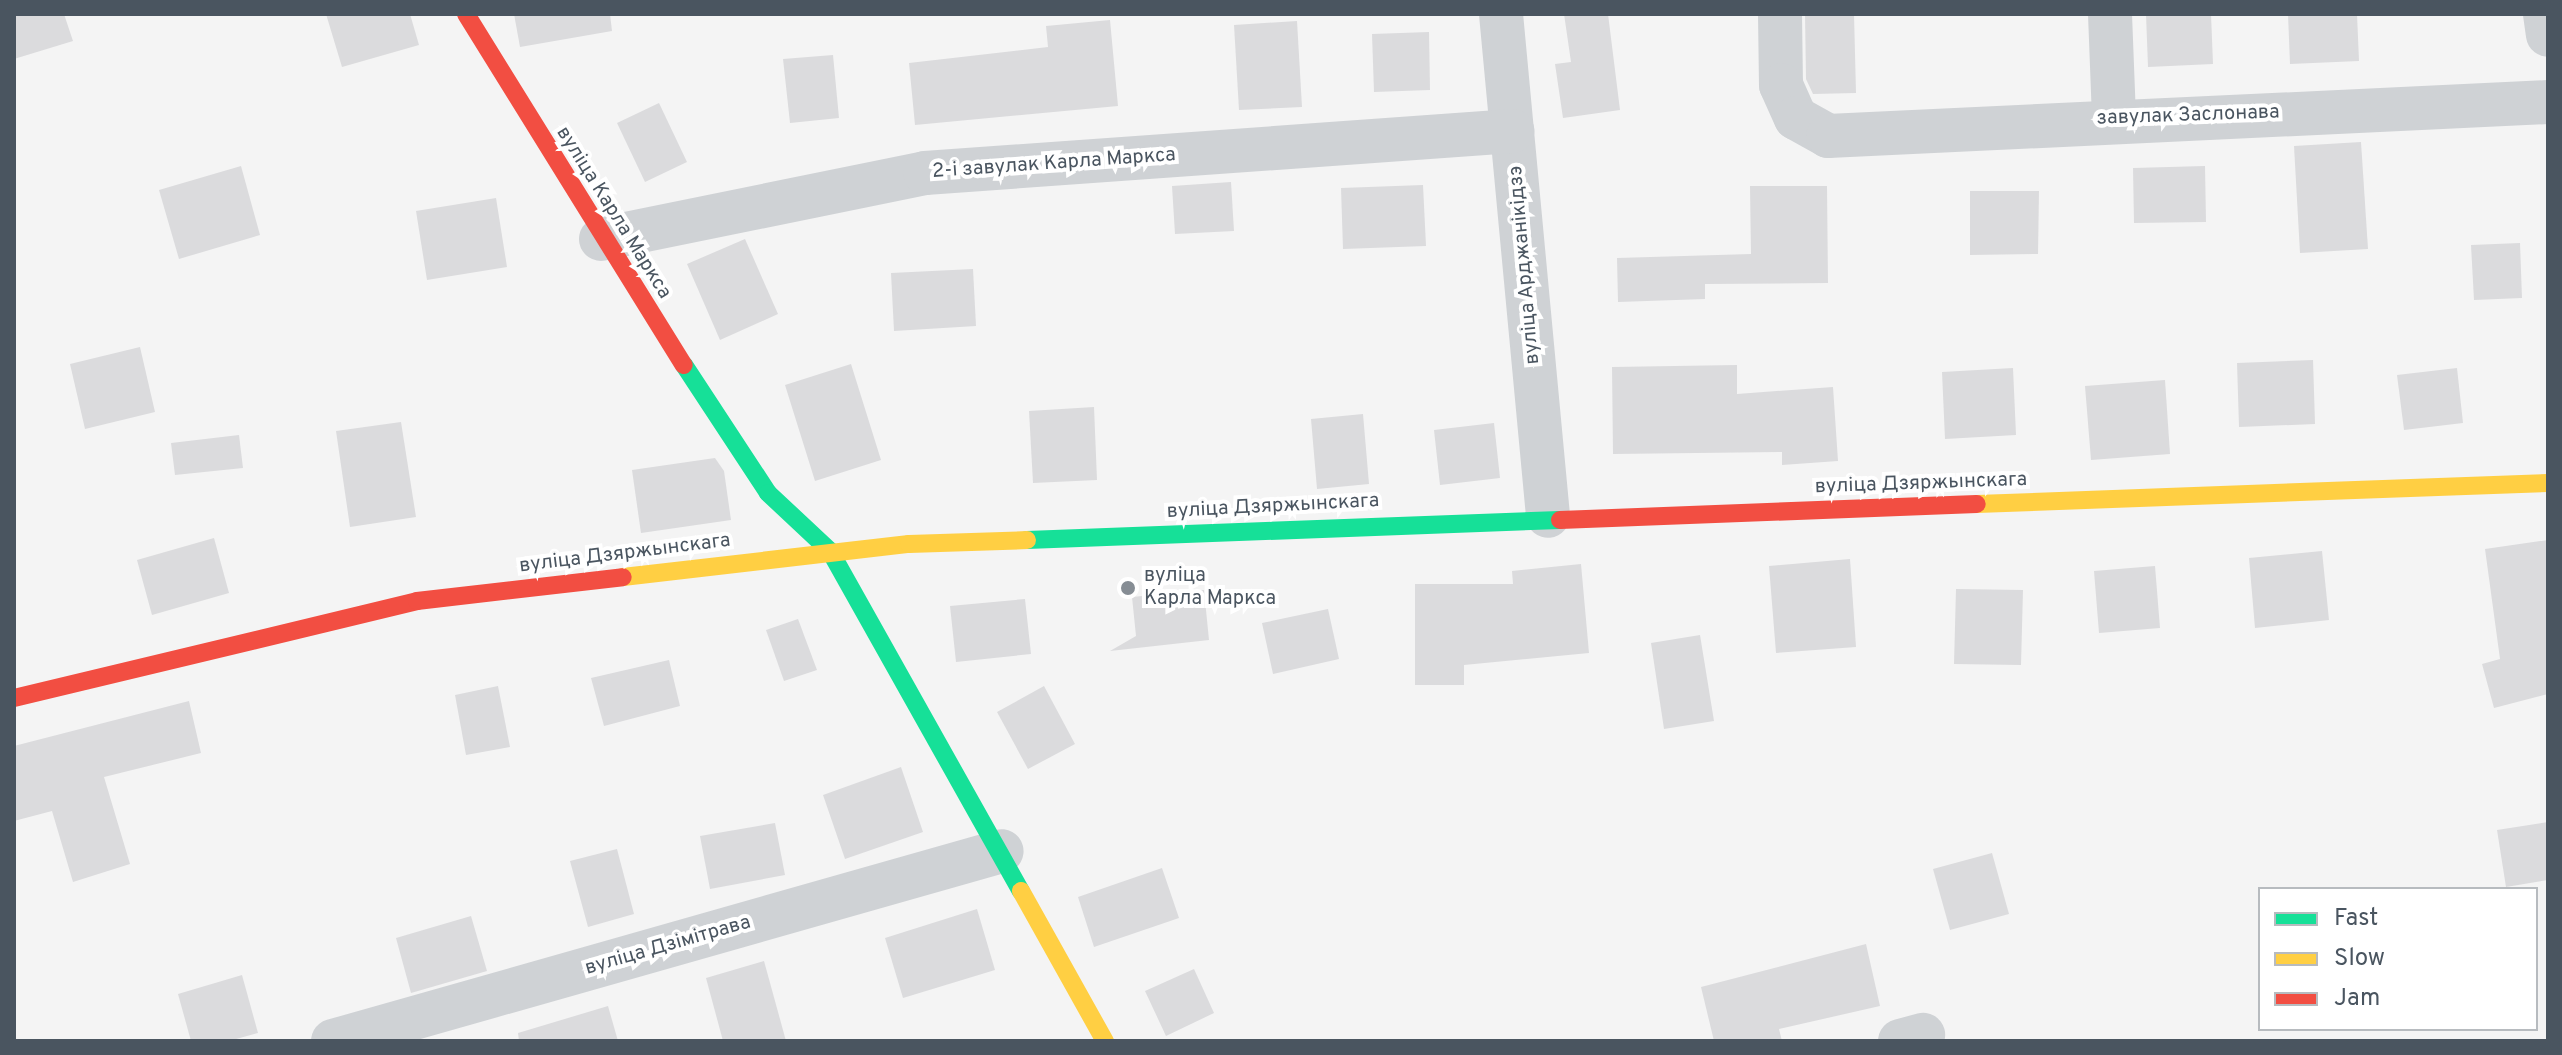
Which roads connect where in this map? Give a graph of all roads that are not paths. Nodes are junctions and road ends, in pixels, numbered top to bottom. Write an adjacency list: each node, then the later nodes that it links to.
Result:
1 (466, 14): 10 (street, вуліца Карла Маркса)
2 (1501, 14): 9 (street, вуліца Арджанікідзэ)
3 (1780, 14): 8 (street, завулак Заслонава)
4 (2110, 14): 8 (street)
5 (2545, 14): 6 (street)
6 (2548, 35)
7 (2548, 102): 8 (street, завулак Заслонава)
8 (2114, 119)
9 (1513, 131): 10 (street, 2-і завулак Карла Маркса); 12 (street, вуліца Арджанікідзэ)
10 (601, 239): 13 (street, вуліца Карла Маркса)
11 (2548, 483): 12 (street, вуліца Дзяржынскага)
12 (1548, 516): 13 (street, вуліца Дзяржынскага)
13 (830, 551): 14 (street, вуліца Дзяржынскага); 15 (street, вуліца Карла Маркса)
14 (14, 698)
15 (1002, 851): 16 (street, вуліца Дзімітрава); 17 (street, вуліца Карла Маркса)
16 (333, 1041)
17 (1105, 1041)

